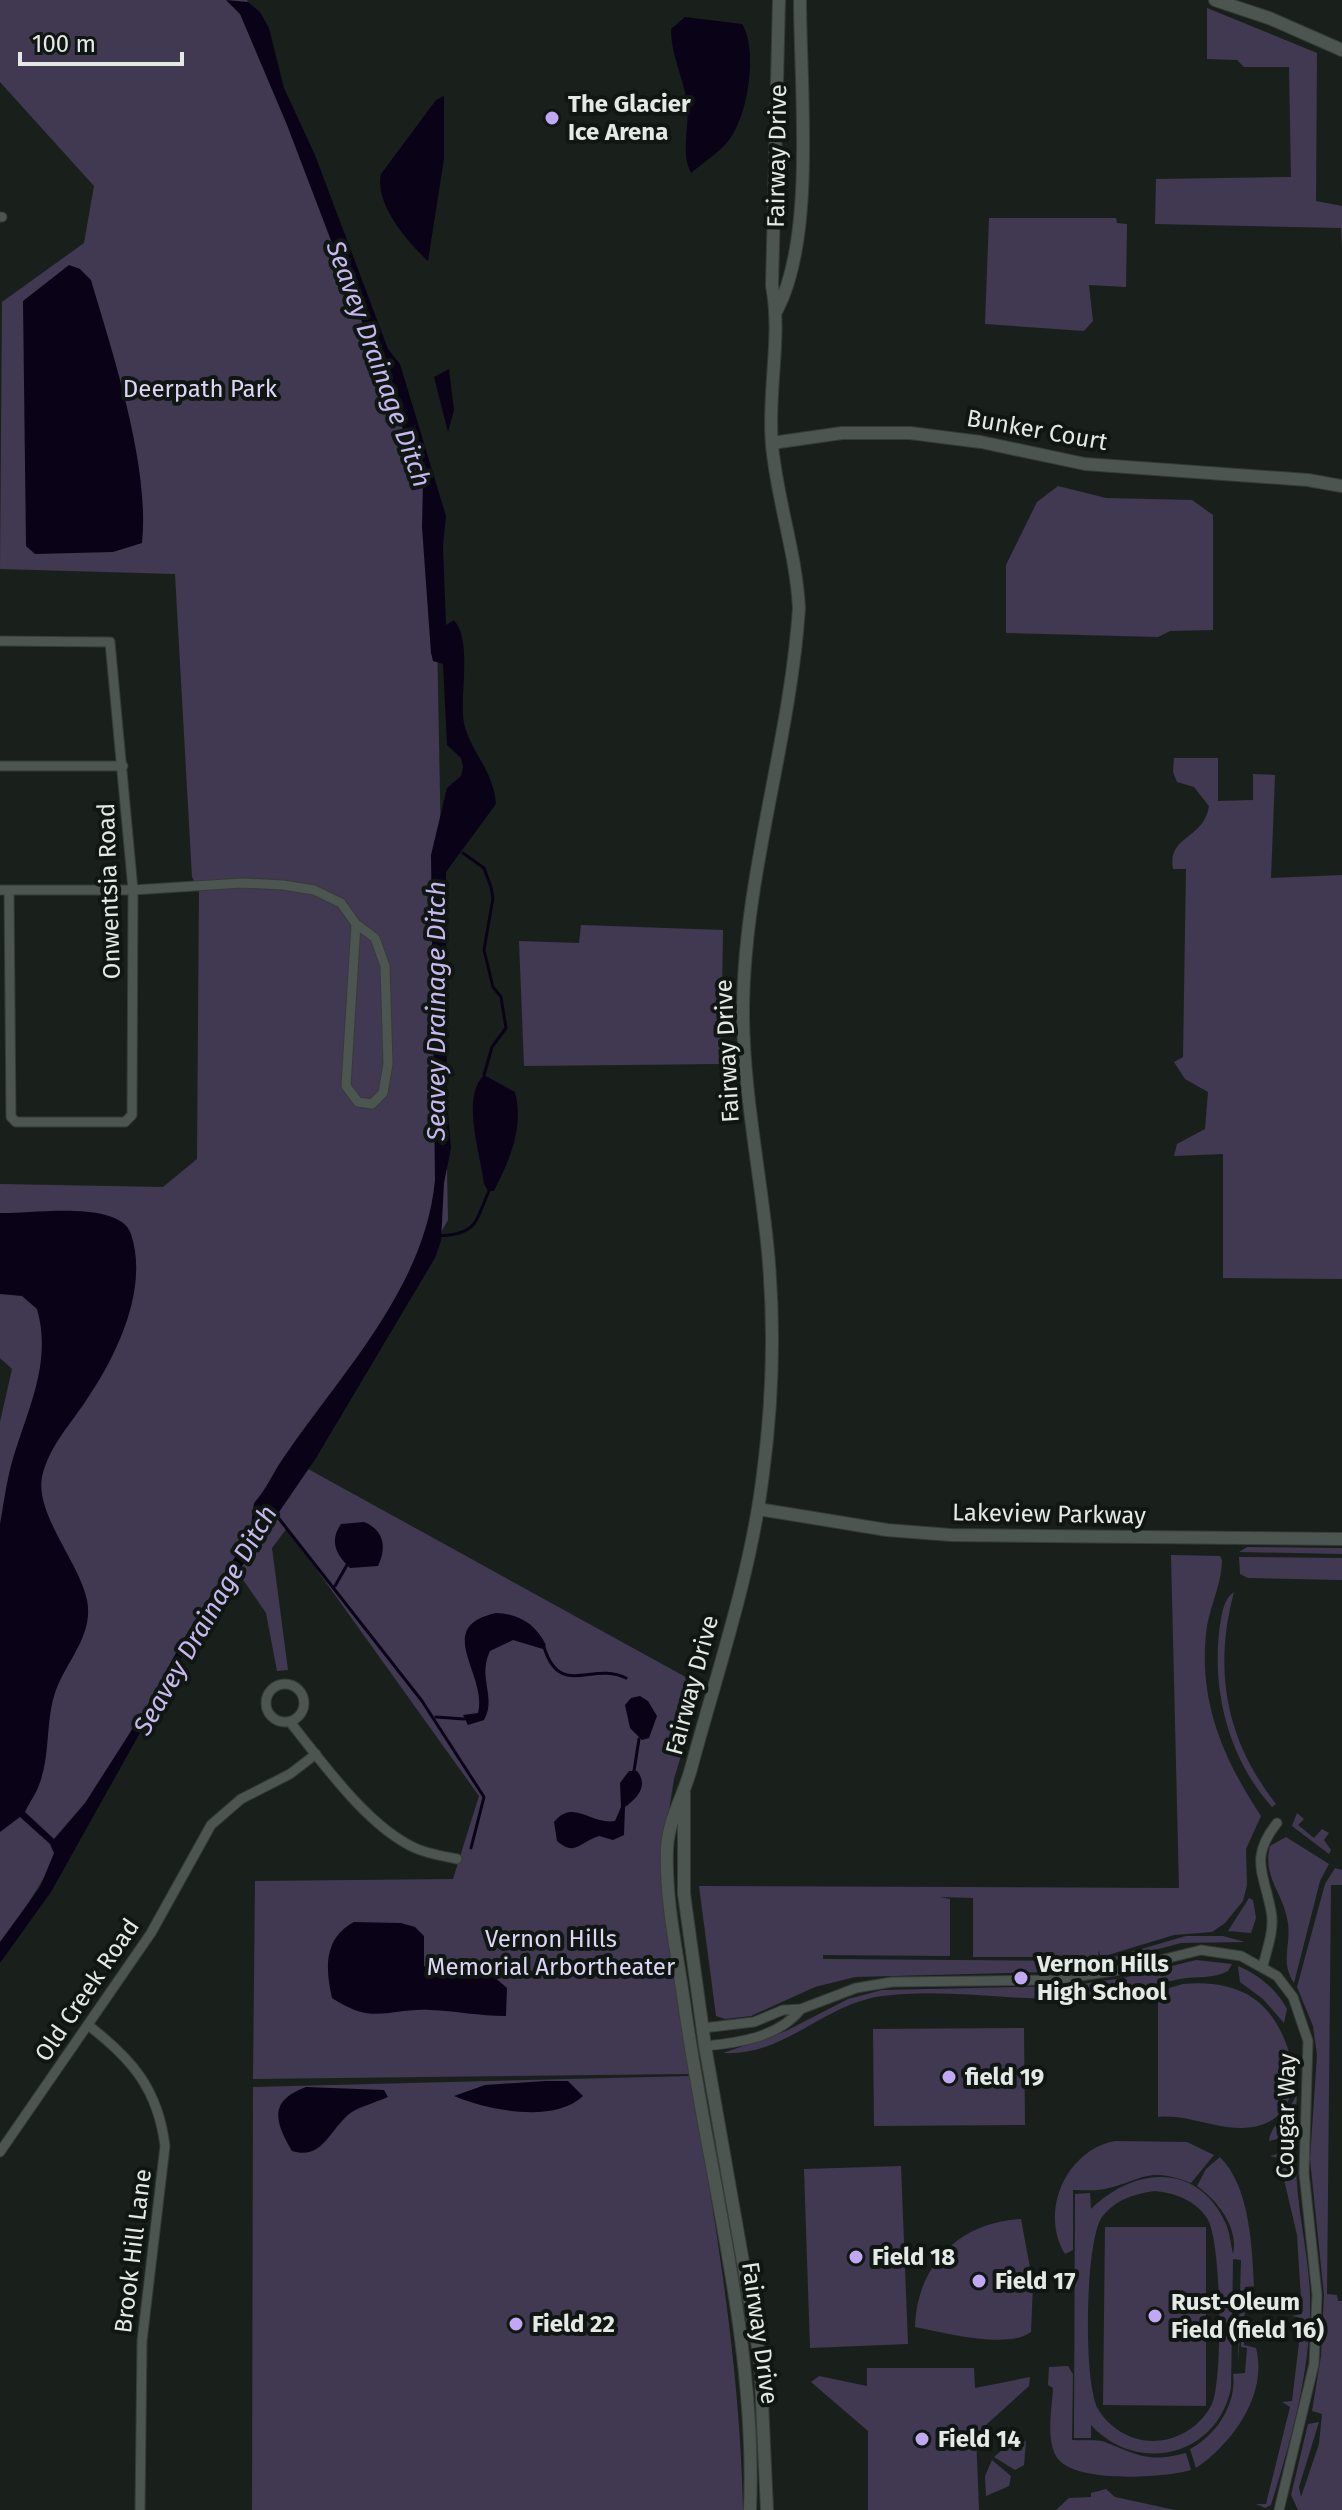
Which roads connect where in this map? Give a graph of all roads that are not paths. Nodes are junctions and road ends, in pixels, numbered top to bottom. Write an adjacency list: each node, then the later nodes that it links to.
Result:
1 (779, 0): 5 (main road, Fairway Drive)
2 (800, 0): 5 (main road, Fairway Drive)
3 (1215, 0): 4 (main road)
4 (1342, 50)
5 (777, 310): 6 (main road, Fairway Drive)
6 (772, 443): 7 (main road, Bunker Court); 14 (main road, Fairway Drive)
7 (1342, 486)
8 (0, 641): 10 (street, Onwentsia Road)
9 (0, 766): 10 (street)
10 (123, 766): 12 (street, Onwentsia Road)
11 (5, 890): 12 (street); 12 (street, Onwentsia Road)
12 (133, 890): 13 (street)
13 (356, 924): 13 (street)
14 (758, 1509): 15 (main road, Lakeview Parkway); 18 (main road, Fairway Drive)
15 (1342, 1539)
16 (290, 1722): 16 (street); 17 (street)
17 (316, 1754): 20 (street); 23 (street, Old Creek Road)
18 (684, 1786): 24 (main road, Fairway Drive); 28 (main road, Fairway Drive)
19 (1277, 1823): 21 (street)
20 (457, 1859)
21 (1263, 1966): 22 (street, Cougar Way); 30 (street, Cougar Way)
22 (801, 2009): 24 (street, Cougar Way); 25 (street, Cougar Way)
23 (88, 2025): 26 (street, Old Creek Road); 27 (street, Brook Hill Lane)
24 (703, 2028): 25 (main road, Fairway Drive)
25 (705, 2046): 29 (main road, Fairway Drive)
26 (0, 2152)
27 (140, 2510)
28 (750, 2510)
29 (767, 2510)
30 (1279, 2510)

